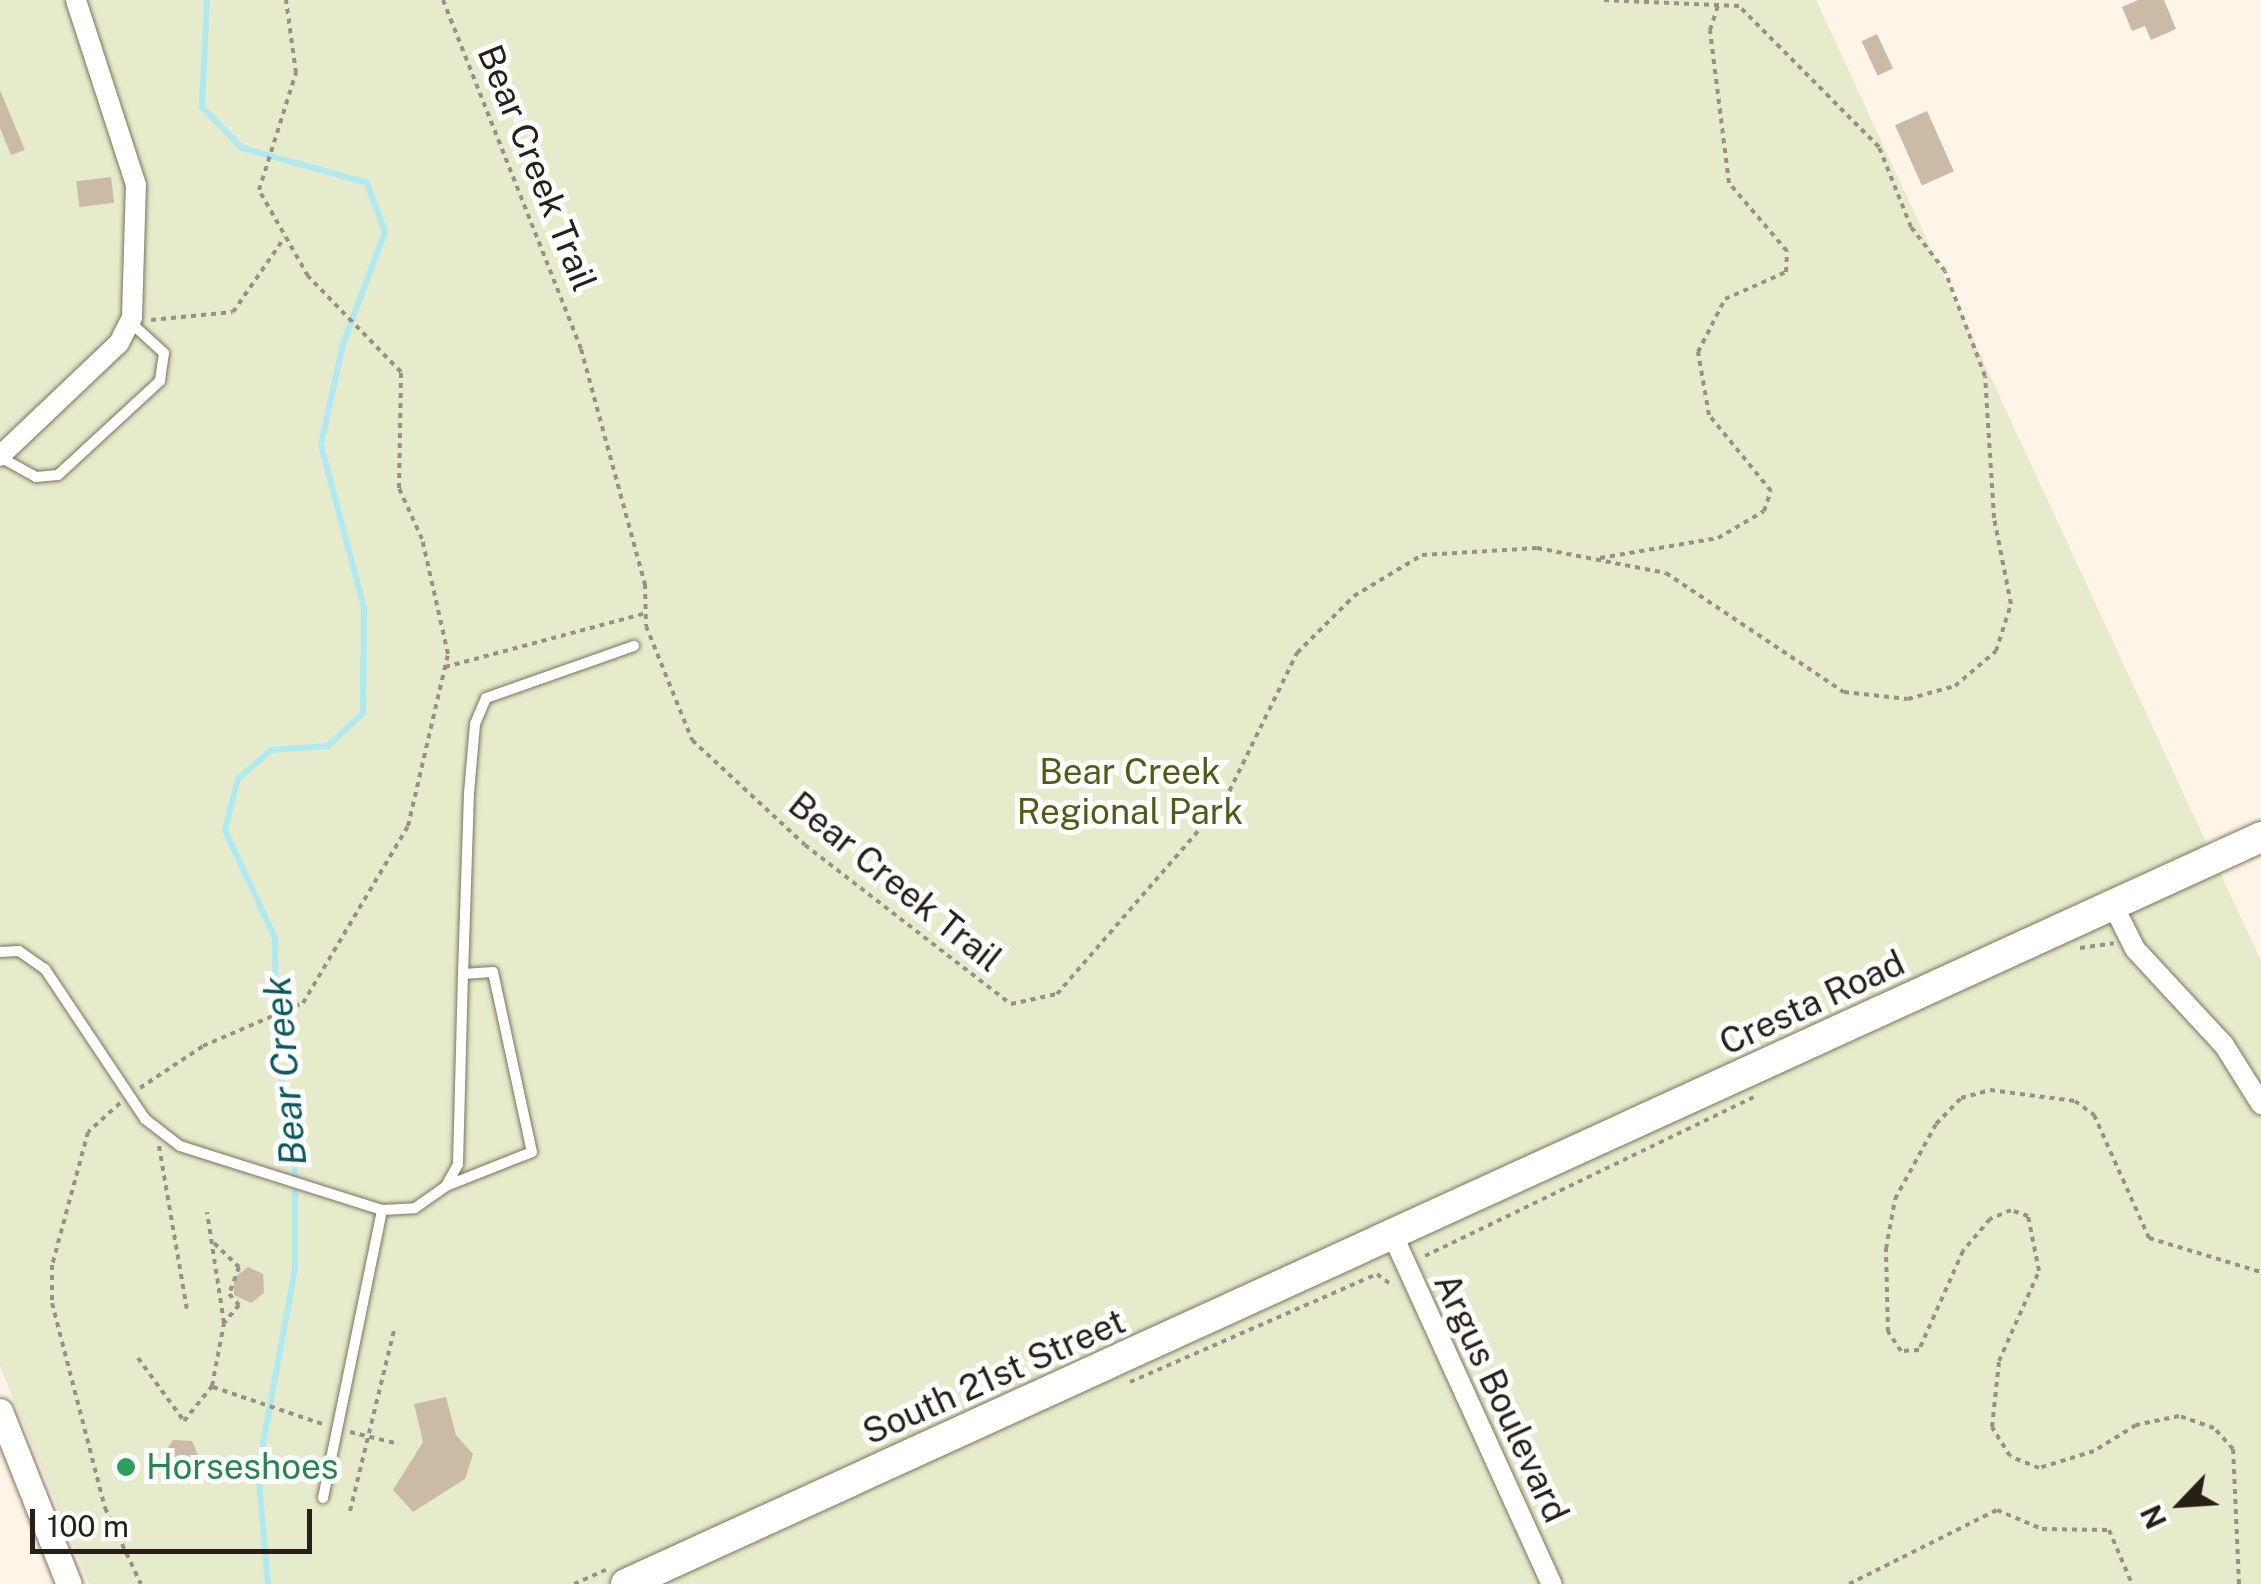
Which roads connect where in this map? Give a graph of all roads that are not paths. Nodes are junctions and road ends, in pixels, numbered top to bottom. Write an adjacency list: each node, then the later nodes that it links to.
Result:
1 (76, 0): 2 (street)
2 (130, 319): 3 (street); 3 (lane)
3 (0, 457)
4 (634, 646): 8 (lane)
5 (2261, 837): 6 (main road, Cresta Road)
6 (2113, 905): 9 (street); 12 (main road, Cresta Road)
7 (0, 952): 11 (lane)
8 (464, 974): 10 (lane); 10 (lane)
9 (2261, 1104)
10 (446, 1186): 11 (lane)
11 (382, 1210): 14 (lane)
12 (1394, 1238): 16 (main road, South 21st Street); 17 (street, Argus Boulevard)
13 (0, 1411): 15 (street)
14 (322, 1498)
15 (69, 1584)
16 (626, 1584)
17 (1552, 1584)

